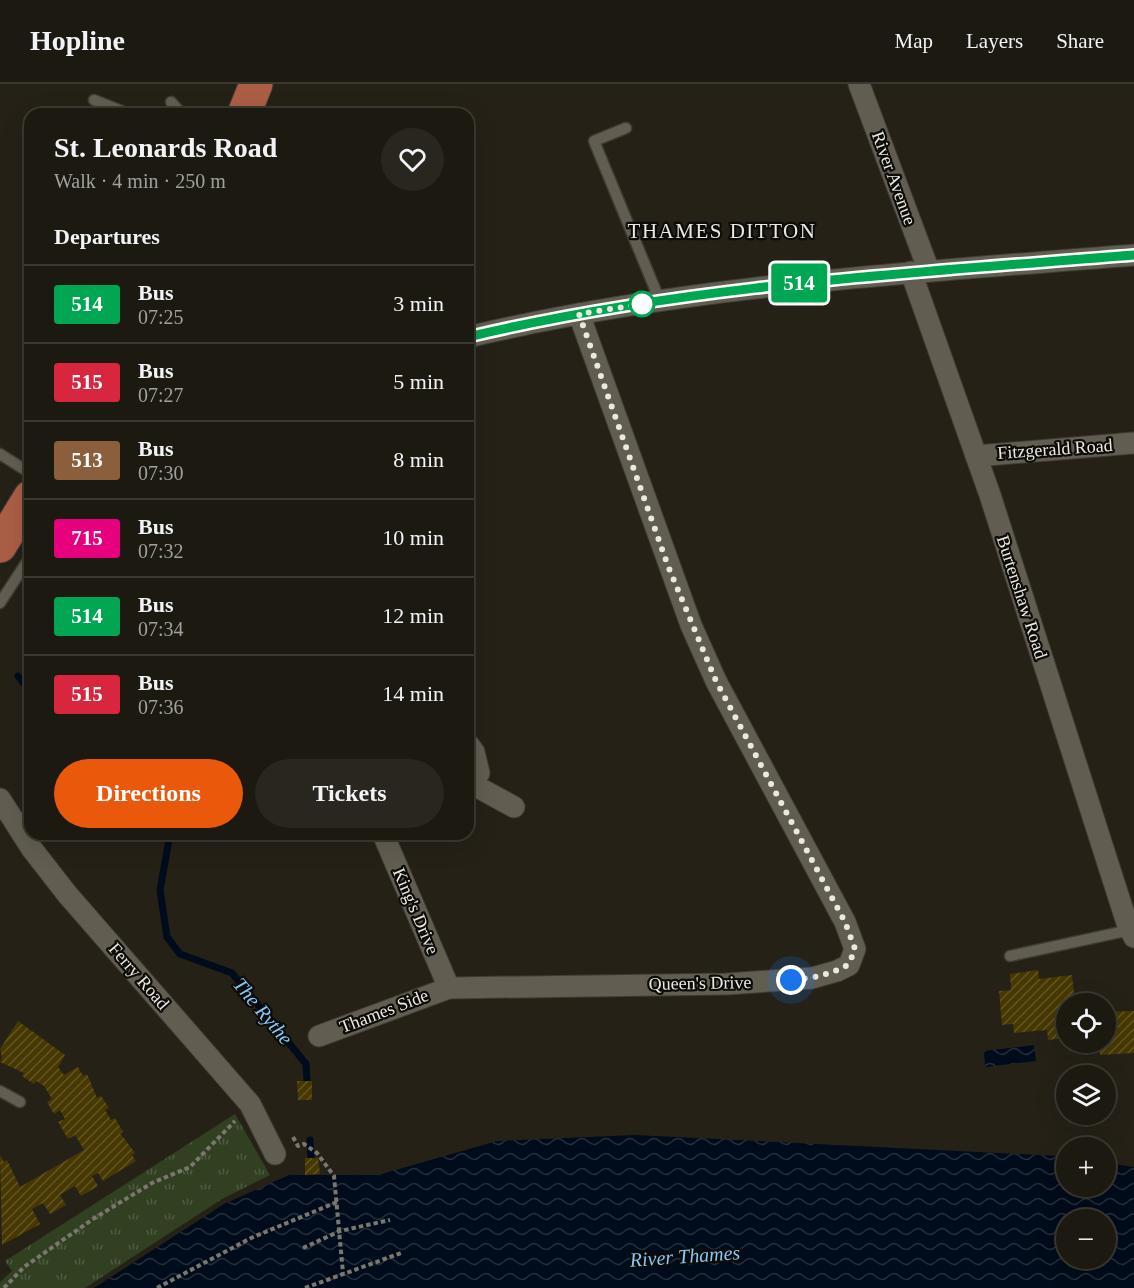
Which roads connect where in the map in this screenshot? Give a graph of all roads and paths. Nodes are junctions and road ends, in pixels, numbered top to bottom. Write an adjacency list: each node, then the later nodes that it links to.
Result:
1 (256, 84): 7 (main road)
2 (860, 84): 10 (street, River Avenue)
3 (94, 100): 5 (lane)
4 (171, 102): 6 (lane)
5 (114, 108)
6 (176, 108)
7 (246, 108)
8 (626, 128): 11 (lane)
9 (1134, 255): 10 (street)
10 (920, 272): 11 (street); 16 (street, Burtenshaw Road)
11 (660, 301): 12 (street)
12 (579, 314): 13 (street); 32 (street, Queen's Drive)
13 (474, 337)
14 (1134, 443): 16 (street, Fitzgerald Road)
15 (0, 454): 17 (lane)
16 (976, 456): 30 (street, Burtenshaw Road)
17 (24, 469)
18 (24, 507): 19 (main road)
19 (0, 546)
20 (24, 566): 21 (lane)
21 (0, 603)
22 (474, 752): 23 (street)
23 (474, 779)
24 (474, 787): 26 (street)
25 (0, 799): 27 (street, Ferry Road)
26 (514, 807)
27 (24, 836)
28 (26, 840): 36 (street, Ferry Road)
29 (386, 840): 32 (street, King's Drive)
30 (1130, 930): 31 (lane)
31 (1010, 956)
32 (449, 988): 33 (street, Thames Side)
33 (319, 1036)
34 (0, 1091): 35 (lane)
35 (20, 1102)
36 (250, 1104): 38 (street, Ferry Road); 45 (path)
37 (304, 1144): 39 (path)
38 (275, 1154)
39 (337, 1202): 41 (path); 46 (path)
40 (390, 1220): 41 (path)
41 (340, 1231): 42 (path); 44 (path)
42 (303, 1248)
43 (401, 1253): 44 (path)
44 (343, 1273): 47 (path)
45 (4, 1288)
46 (158, 1288)
47 (305, 1288)

